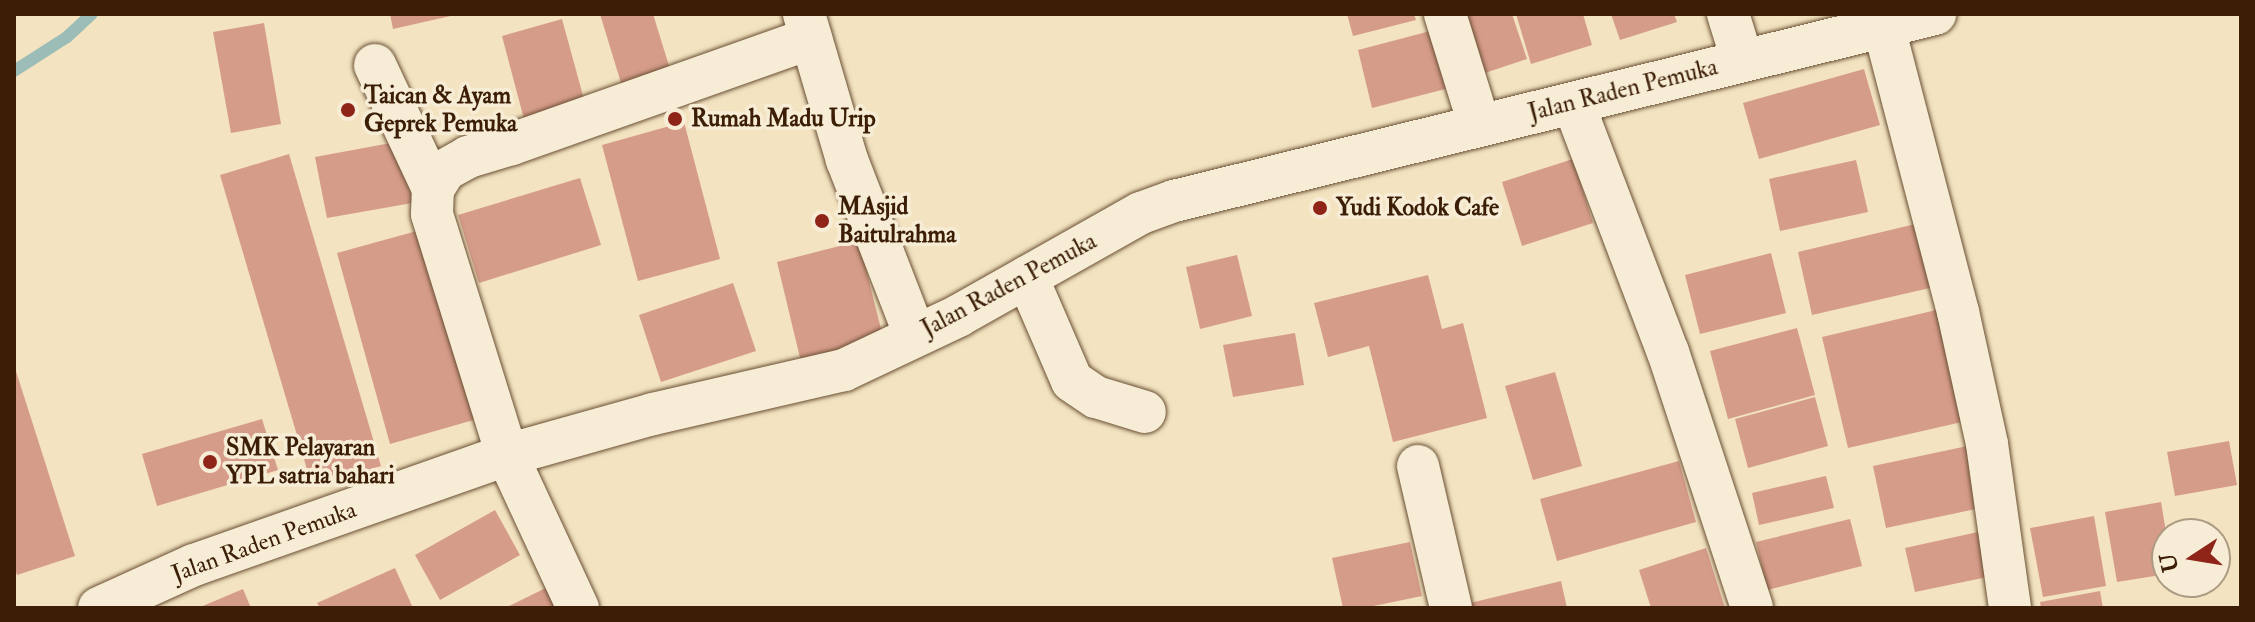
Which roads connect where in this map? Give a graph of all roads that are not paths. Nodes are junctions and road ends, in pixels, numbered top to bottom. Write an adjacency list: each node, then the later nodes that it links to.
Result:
1 (1445, 14): 9 (street)
2 (1728, 14): 6 (street)
3 (1935, 14): 4 (street, Jalan Raden Pemuka)
4 (1883, 24): 6 (street, Jalan Raden Pemuka); 20 (street)
5 (807, 26): 10 (street); 12 (street)
6 (1742, 59): 8 (street, Jalan Raden Pemuka)
7 (375, 65): 10 (street)
8 (1574, 105): 9 (street, Jalan Raden Pemuka); 19 (street)
9 (1479, 124): 11 (street, Jalan Raden Pemuka)
10 (433, 189): 14 (street)
11 (1027, 277): 12 (street, Jalan Raden Pemuka); 13 (street)
12 (915, 335): 14 (street, Jalan Raden Pemuka)
13 (1145, 412)
14 (507, 455): 16 (street, Jalan Raden Pemuka); 17 (street)
15 (1418, 466): 18 (street)
16 (99, 608)
17 (578, 608)
18 (1451, 608)
19 (1752, 608)
20 (2010, 608)

